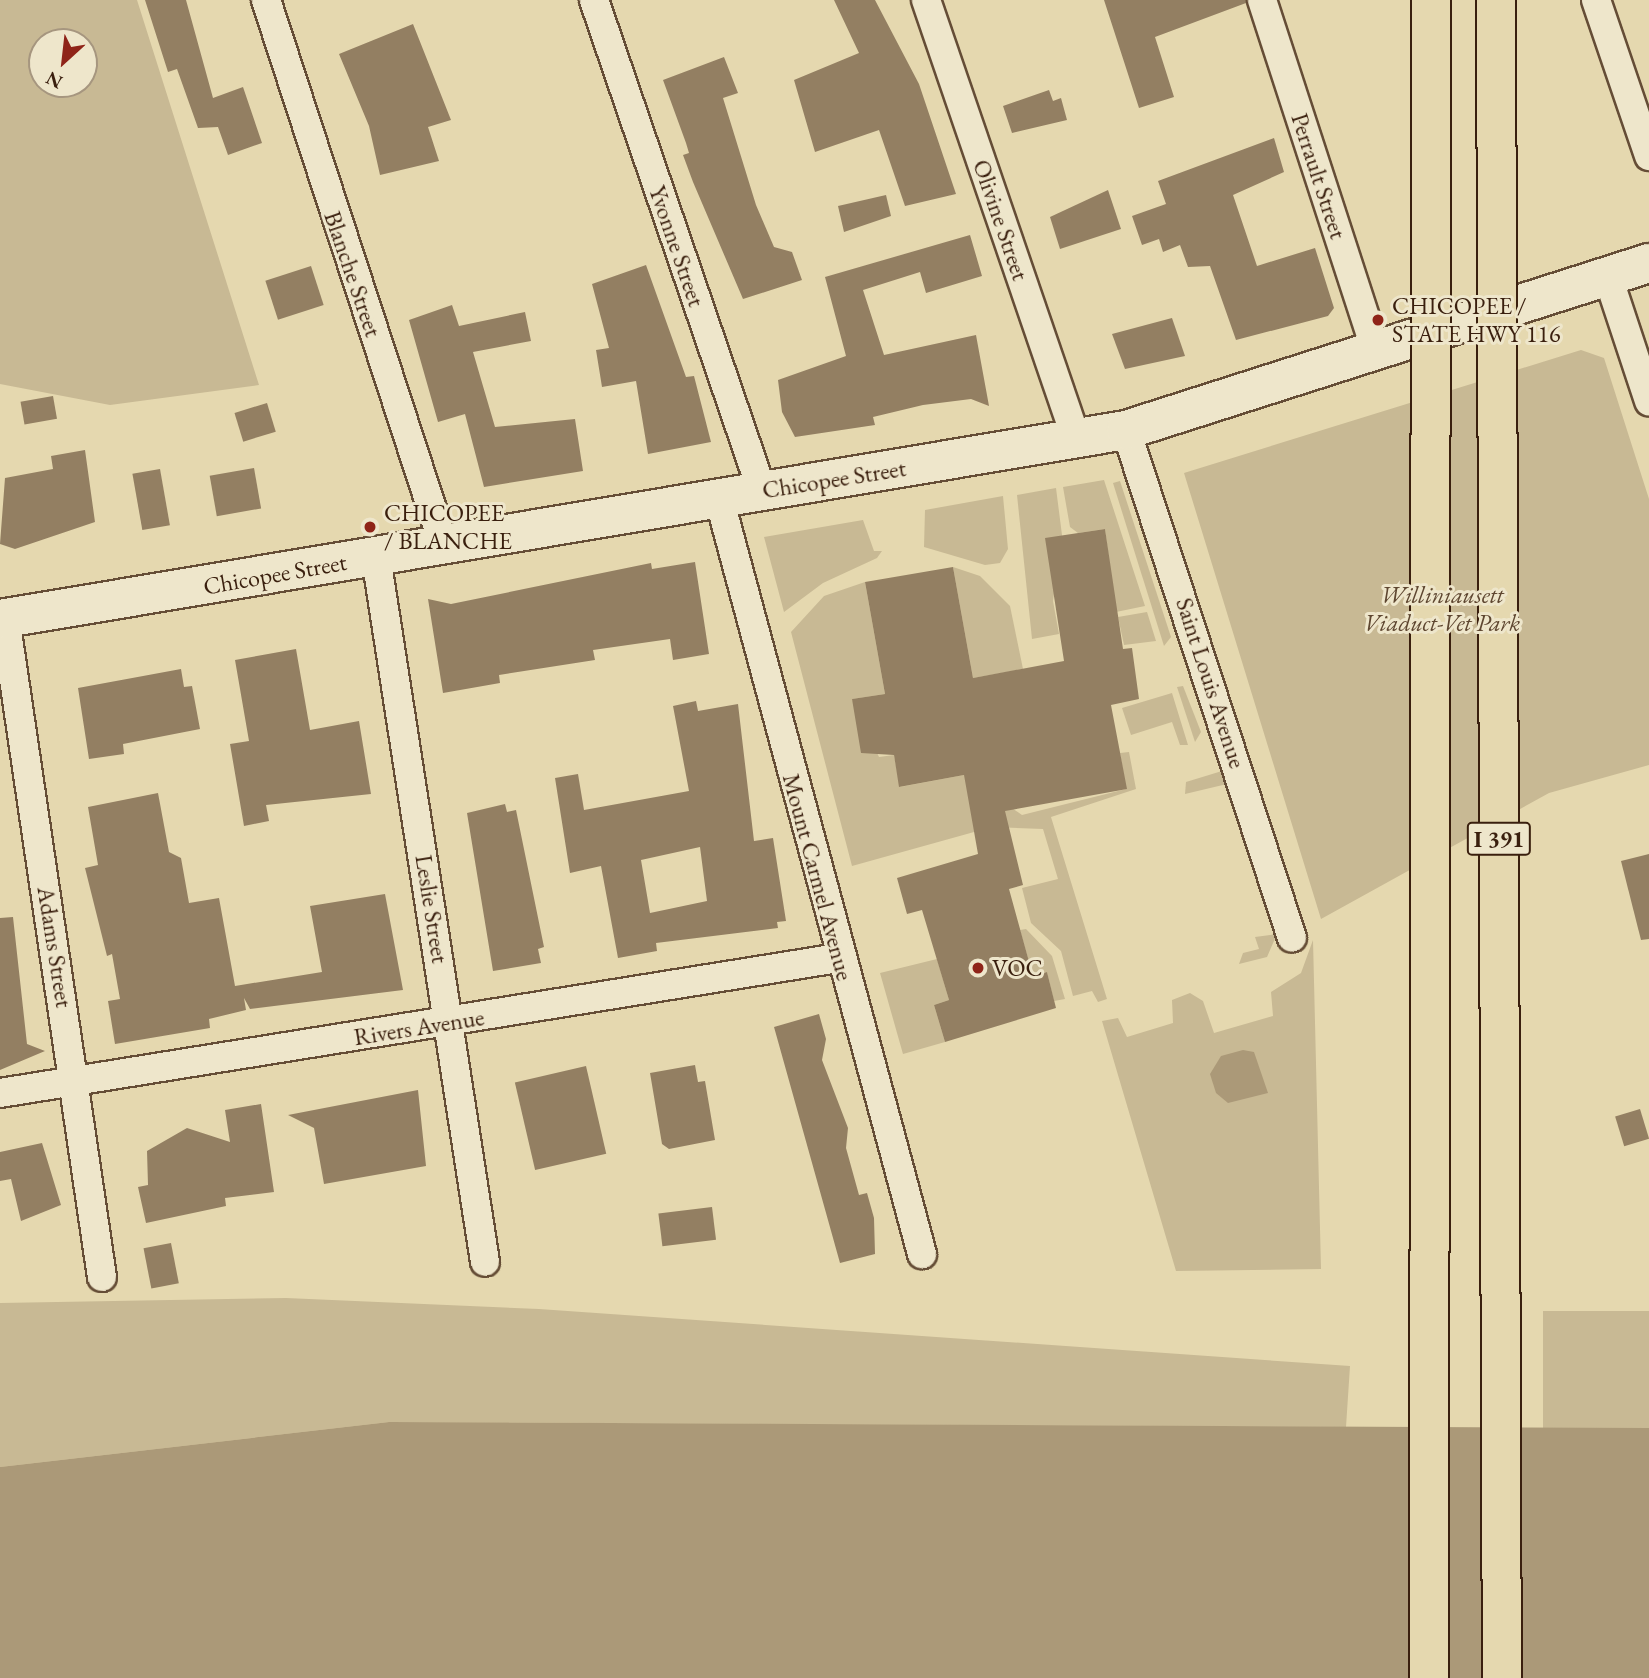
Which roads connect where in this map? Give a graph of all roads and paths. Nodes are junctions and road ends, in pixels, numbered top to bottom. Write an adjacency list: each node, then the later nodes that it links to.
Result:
1 (266, 0): 17 (street, Blanche Street)
2 (594, 0): 15 (street, Yvonne Street)
3 (926, 0): 14 (street, Olivine Street)
4 (1262, 0): 11 (street, Perrault Street)
5 (1431, 0): 28 (highway, I 391, bridge)
6 (1496, 0): 29 (highway, I 391, bridge)
7 (1596, 0): 8 (street)
8 (1649, 156)
9 (1649, 263): 10 (main road, Chicopee Street)
10 (1608, 277): 11 (main road, Chicopee Street); 12 (street)
11 (1376, 351): 13 (main road, Chicopee Street)
12 (1649, 401)
13 (1126, 430): 14 (main road, Chicopee Street); 20 (street, Saint Louis Avenue)
14 (1076, 440): 15 (main road, Chicopee Street)
15 (762, 491): 16 (main road, Chicopee Street)
16 (719, 498): 17 (main road, Chicopee Street); 21 (street, Mount Carmel Avenue)
17 (444, 546): 18 (main road, Chicopee Street)
18 (376, 556): 19 (main road, Chicopee Street); 22 (street, Leslie Street)
19 (2, 618): 23 (street, Adams Street)
20 (1293, 937)
21 (838, 958): 22 (street, Rivers Avenue); 25 (street, Mount Carmel Avenue)
22 (450, 1022): 23 (street, Rivers Avenue); 26 (street, Leslie Street)
23 (76, 1081): 24 (street, Rivers Avenue); 27 (street, Adams Street)
24 (0, 1093)
25 (922, 1254)
26 (485, 1262)
27 (103, 1277)
28 (1429, 1678)
29 (1502, 1678)

